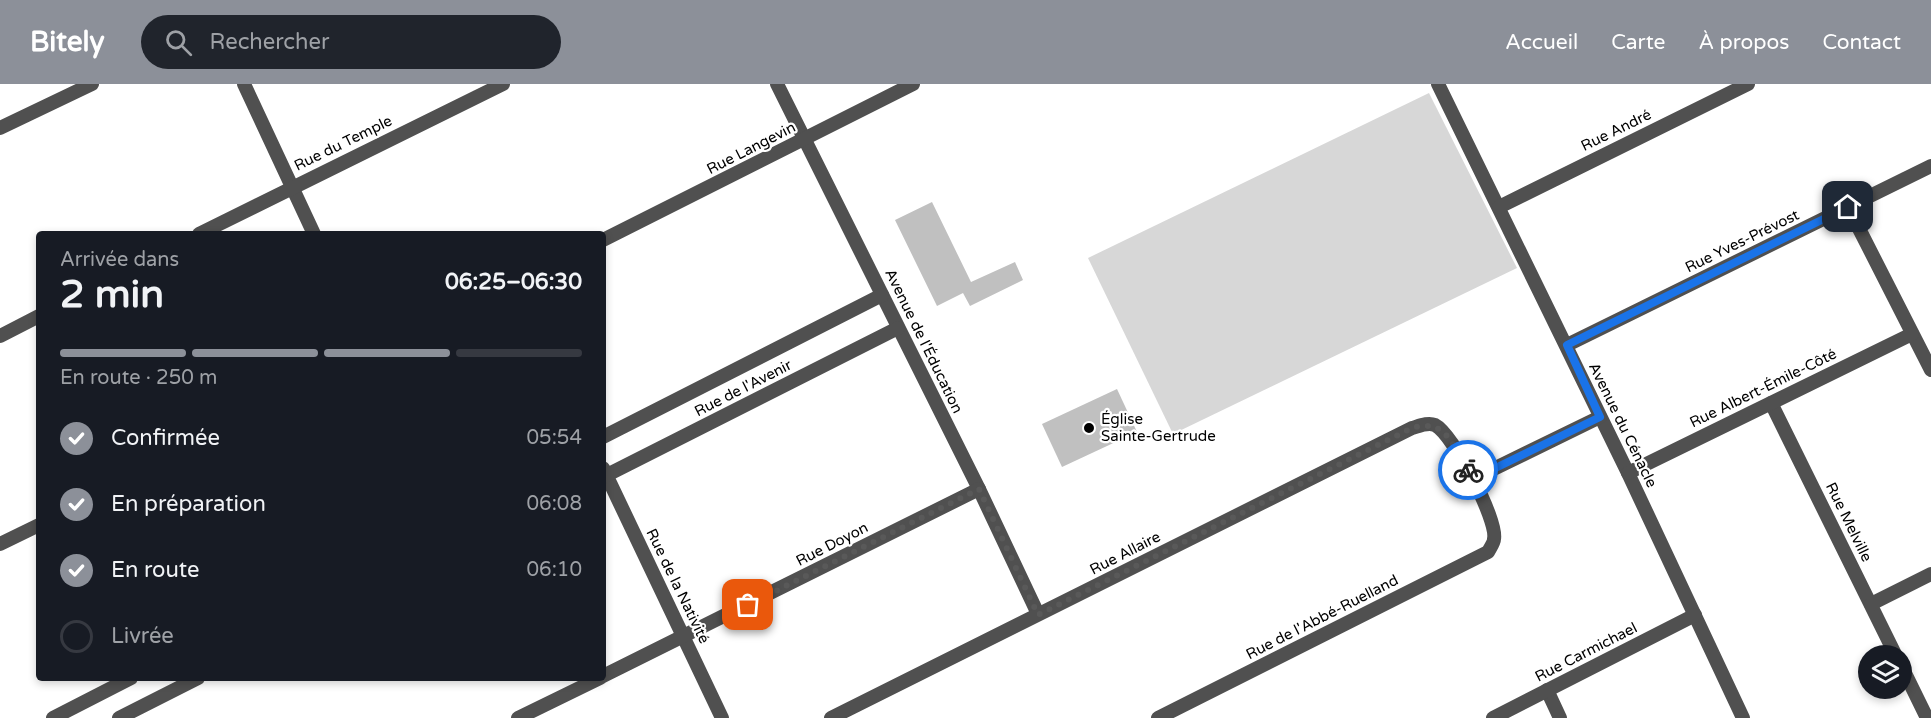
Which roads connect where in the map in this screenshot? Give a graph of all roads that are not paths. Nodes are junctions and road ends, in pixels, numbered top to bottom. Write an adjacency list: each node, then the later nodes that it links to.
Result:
1 (92, 84): 8 (street)
2 (244, 84): 11 (street)
3 (503, 84): 11 (street, Rue du Temple)
4 (777, 84): 9 (street, Avenue de l'Éducation)
5 (913, 84): 9 (street, Rue Langevin)
6 (1438, 84): 12 (street, Avenue du Cénacle)
7 (1748, 84): 12 (street, Rue André)
8 (0, 129)
9 (805, 139): 16 (street, Rue Langevin); 17 (street, Avenue de l'Éducation)
10 (1931, 166): 13 (street, Rue Yves-Prévost)
11 (292, 186): 14 (street, Rue du Temple); 15 (street)
12 (1499, 207): 22 (street, Avenue du Cénacle)
13 (1848, 207): 20 (street); 22 (street, Rue Yves-Prévost)
14 (205, 231)
15 (313, 231)
16 (606, 238)
17 (882, 295): 19 (street, Avenue de l'Éducation); 26 (street, Rue de l'Avenir)
18 (36, 318): 21 (street)
19 (898, 328): 27 (street, Rue de l'Avenir); 31 (street, Avenue de l'Éducation)
20 (1912, 334): 23 (street); 24 (street, Rue Albert-Émile-Côté)
21 (0, 336)
22 (1567, 345): 25 (street, Avenue du Cénacle)
23 (1931, 370)
24 (1771, 403): 28 (street, Rue Albert-Émile-Côté); 35 (street, Rue Melville)
25 (1600, 417): 28 (street, Avenue du Cénacle); 30 (street)
26 (606, 434)
27 (606, 472)
28 (1628, 473): 37 (street, Avenue du Cénacle)
29 (606, 477): 38 (street, Rue de la Nativité)
30 (1473, 479): 36 (street, Rue Allaire); 51 (street, Rue de l'Abbé-Ruelland)
31 (979, 489): 36 (street, Avenue de l'Éducation); 38 (street, Rue Doyon)
32 (36, 526): 33 (street)
33 (0, 544)
34 (1931, 574): 35 (street)
35 (1871, 604): 39 (street, Rue Melville)
36 (1038, 615): 50 (street, Rue Allaire)
37 (1695, 615): 45 (street, Rue Carmichael); 54 (street, Avenue du Cénacle)
38 (685, 637): 40 (street, Rue Doyon); 49 (street, Rue de la Nativité)
39 (1891, 645)
40 (606, 675)
41 (125, 681): 46 (street)
42 (192, 681): 47 (street)
43 (593, 681): 48 (street, Rue Doyon)
44 (1912, 687): 55 (street)
45 (1547, 690): 52 (street, Rue Carmichael); 53 (street)
46 (53, 718)
47 (119, 718)
48 (518, 718)
49 (722, 718)
50 (831, 718)
51 (1158, 718)
52 (1492, 718)
53 (1560, 718)
54 (1743, 718)
55 (1927, 718)

